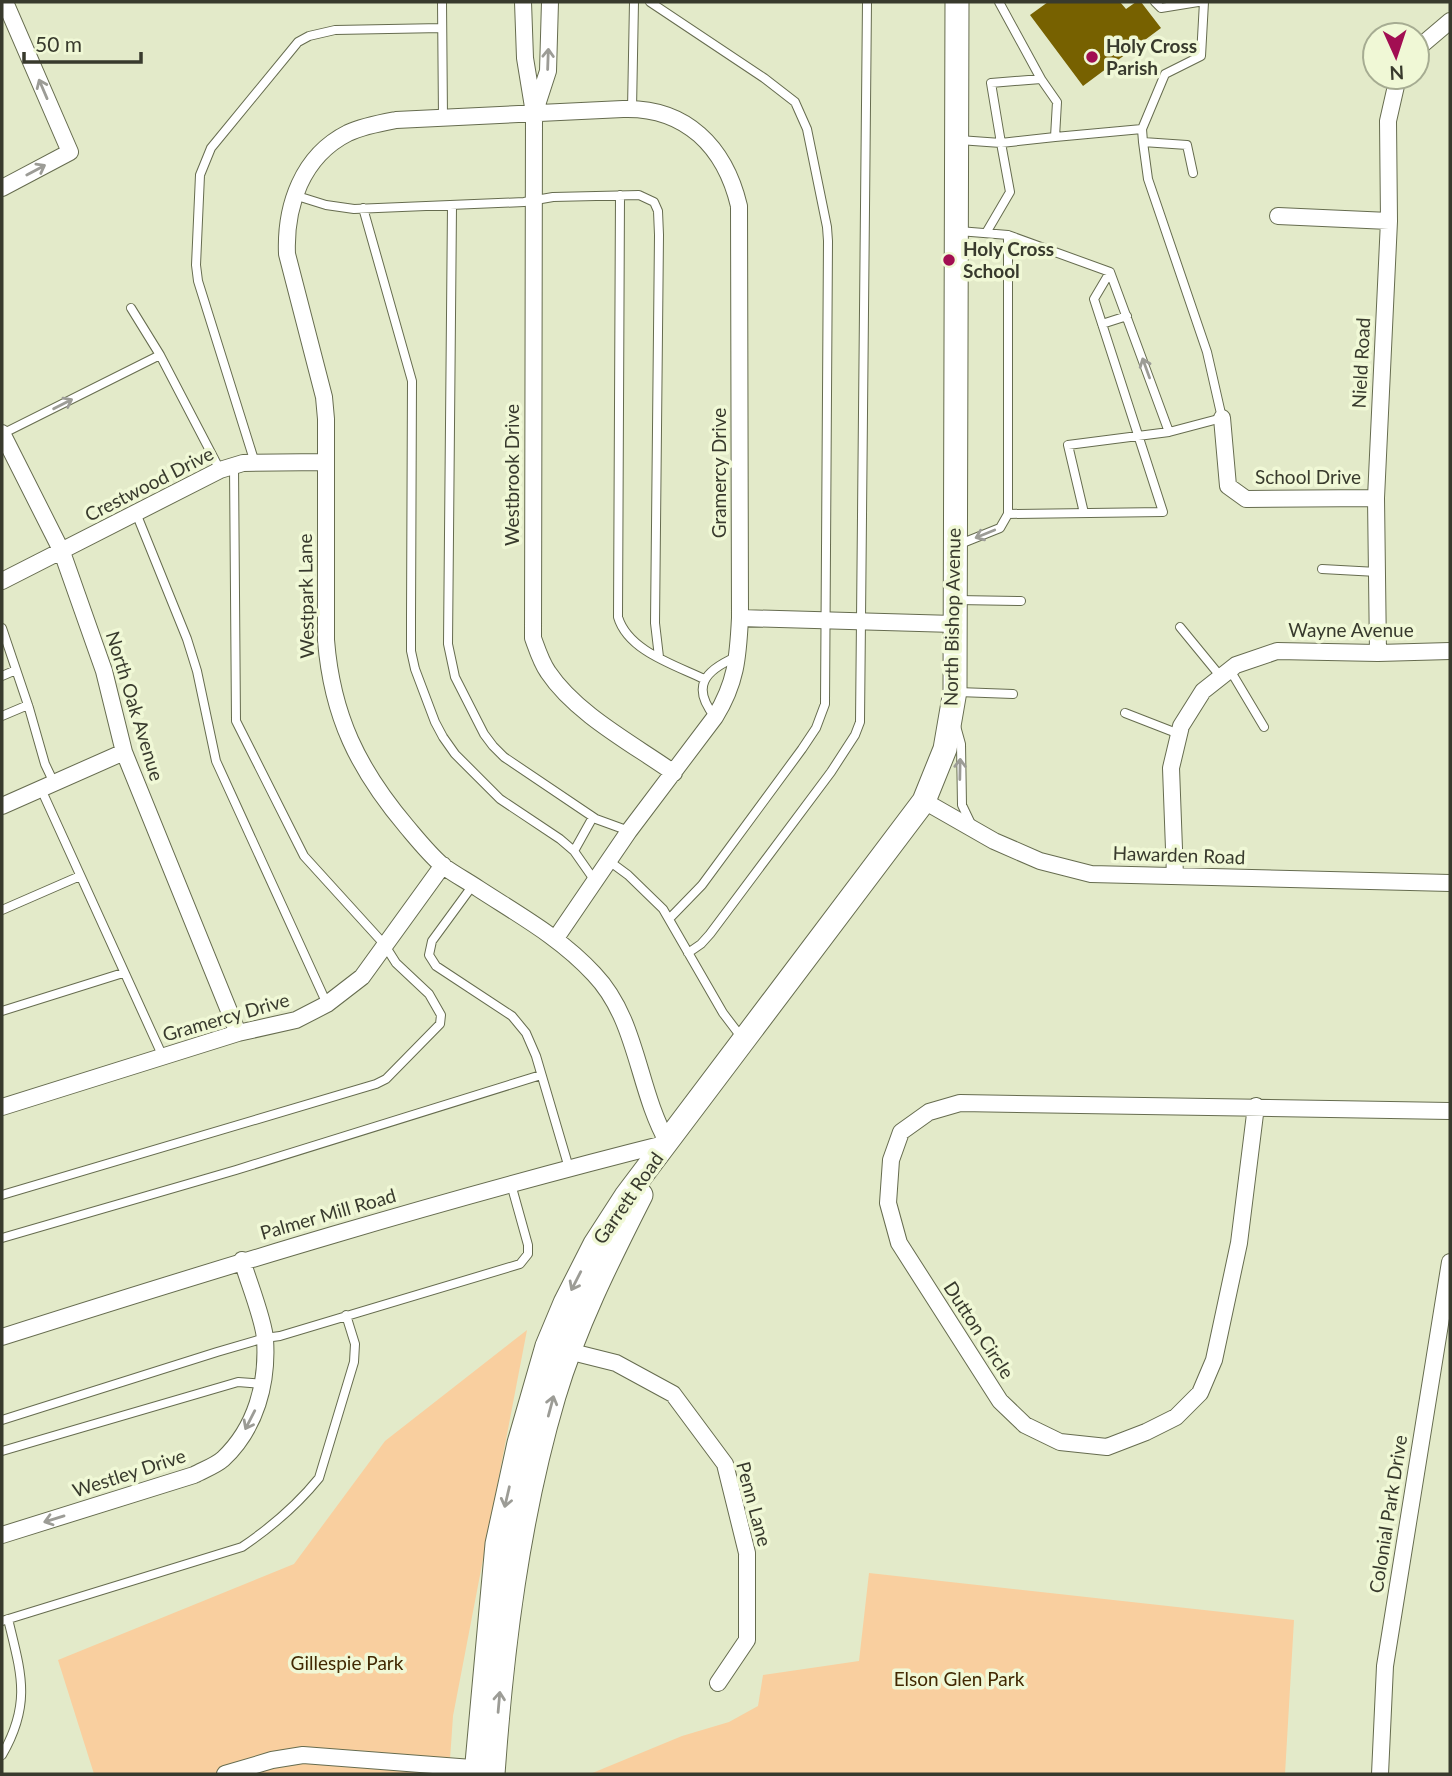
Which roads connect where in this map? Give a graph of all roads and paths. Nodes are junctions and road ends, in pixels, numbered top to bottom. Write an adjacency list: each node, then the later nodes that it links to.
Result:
1 (5, 2): 27 (street, one-way to 1)
2 (442, 2): 14 (lane)
3 (523, 2): 19 (street, Westbrook Drive)
4 (550, 2): 19 (street, Westbrook Drive, one-way to 4)
5 (634, 2): 18 (lane)
6 (650, 2): 62 (lane)
7 (867, 2): 63 (lane)
8 (957, 2): 23 (main road, North Bishop Avenue)
9 (999, 2): 16 (lane)
10 (1155, 2): 11 (lane)
11 (1198, 2)
12 (1204, 2): 21 (lane)
13 (1450, 21): 15 (street)
14 (442, 28): 20 (lane); 48 (lane)
15 (1431, 37)
16 (1041, 79): 22 (lane); 25 (lane)
17 (1395, 91): 34 (street, Nield Road)
18 (632, 109): 19 (street, Gramercy Drive); 61 (street, Gramercy Drive)
19 (534, 113): 20 (street, Westpark Lane); 30 (street, Westbrook Drive)
20 (443, 118): 28 (street, Westpark Lane)
21 (1142, 129): 22 (lane); 24 (lane)
22 (1055, 137): 25 (lane)
23 (956, 140): 25 (lane); 35 (main road, North Bishop Avenue)
24 (1143, 142): 26 (lane); 43 (lane)
25 (1001, 143): 36 (lane)
26 (1193, 173)
27 (2, 188)
28 (294, 195): 32 (lane); 47 (street, Westpark Lane)
29 (620, 195): 30 (lane); 70 (lane); 70 (lane)
30 (534, 199): 31 (lane); 84 (street, Westbrook Drive)
31 (452, 206): 32 (lane); 88 (lane)
32 (363, 208): 91 (lane)
33 (1278, 216): 34 (street)
34 (1388, 221): 50 (street, Nield Road)
35 (956, 231): 36 (lane); 54 (main road, North Bishop Avenue)
36 (986, 233): 37 (lane)
37 (1008, 236): 38 (lane); 53 (lane)
38 (1111, 271): 40 (lane); 41 (lane)
39 (131, 308): 42 (lane)
40 (1127, 316): 41 (lane); 44 (lane, one-way to 40)
41 (1102, 324): 46 (lane)
42 (160, 355): 45 (lane, one-way to 42); 49 (lane)
43 (1222, 418): 44 (lane); 50 (street, School Drive)
44 (1169, 432): 46 (lane)
45 (2, 434): 55 (street, North Oak Avenue)
46 (1136, 436): 52 (lane); 52 (lane)
47 (325, 461): 48 (street, Crestwood Drive); 93 (street, Westpark Lane)
48 (254, 463): 49 (street, Crestwood Drive)
49 (227, 468): 51 (street, Crestwood Drive); 102 (lane)
50 (1376, 498): 57 (street, Nield Road)
51 (136, 513): 55 (street, Crestwood Drive); 105 (lane)
52 (1084, 513): 53 (lane)
53 (1008, 514): 54 (lane, one-way to 54)
54 (954, 547): 59 (main road, North Bishop Avenue)
55 (62, 552): 58 (street, Crestwood Drive); 83 (street, North Oak Avenue)
56 (1322, 569): 57 (lane)
57 (1377, 572): 68 (street, Nield Road)
58 (2, 582)
59 (954, 600): 60 (lane); 64 (main road, North Bishop Avenue)
60 (1021, 601)
61 (740, 618): 62 (street); 69 (street, Gramercy Drive)
62 (825, 620): 63 (street); 100 (lane)
63 (860, 621): 64 (street); 103 (lane)
64 (954, 624): 76 (main road, North Bishop Avenue)
65 (1180, 627): 72 (lane)
66 (2, 628): 71 (lane)
67 (1450, 651): 68 (street, Wayne Avenue)
68 (1378, 653): 72 (street, Wayne Avenue)
69 (738, 655): 74 (lane); 80 (street, Gramercy Drive)
70 (659, 657): 74 (lane)
71 (16, 670): 73 (lane); 77 (lane)
72 (1226, 673): 81 (lane); 82 (street, Wayne Avenue)
73 (2, 676)
74 (704, 679): 80 (lane)
75 (1013, 694): 76 (lane)
76 (953, 700): 86 (main road, North Bishop Avenue); 89 (lane, one-way to 76)
77 (28, 705): 79 (lane); 85 (lane)
78 (1125, 713): 82 (lane)
79 (2, 716)
80 (716, 718): 84 (street, Gramercy Drive)
81 (1264, 727)
82 (1179, 734): 95 (street, Wayne Avenue)
83 (124, 752): 85 (street); 107 (street, North Oak Avenue)
84 (674, 773): 90 (street, Gramercy Drive)
85 (47, 786): 87 (street); 94 (lane)
86 (924, 800): 89 (street, Hawarden Road); 108 (main road, North Bishop Avenue)
87 (2, 806)
88 (593, 817): 90 (lane); 91 (lane)
89 (973, 829): 95 (street, Hawarden Road)
90 (629, 831): 92 (street, Gramercy Drive)
91 (575, 851): 96 (lane)
92 (609, 861): 96 (street, Gramercy Drive); 100 (lane)
93 (443, 865): 98 (street, Westpark Lane); 102 (street, Gramercy Drive)
94 (80, 876): 99 (lane); 104 (lane)
95 (1175, 876): 97 (street, Hawarden Road)
96 (595, 881): 101 (street, Gramercy Drive)
97 (1450, 883)
98 (473, 885): 101 (street, Westpark Lane); 110 (lane)
99 (2, 910)
100 (669, 919): 103 (lane)
101 (556, 938): 114 (street, Westpark Lane)
102 (385, 946): 105 (street, Gramercy Drive); 117 (lane)
103 (688, 953): 108 (lane)
104 (123, 973): 106 (lane); 109 (lane)
105 (327, 1004): 107 (street, Gramercy Drive)
106 (2, 1011)
107 (238, 1034): 109 (street, Gramercy Drive)
108 (743, 1040): 114 (main road, North Bishop Avenue)
109 (163, 1057): 112 (street, Gramercy Drive)
110 (541, 1075): 115 (lane); 118 (lane)
111 (1256, 1106): 111 (street, Dutton Circle); 113 (street, Dutton Circle)
112 (2, 1107)
113 (1450, 1111)
114 (668, 1143): 115 (street, Palmer Mill Road); 124 (main road, Garrett Road, one-way to 124); 125 (main road, Garrett Road)
115 (569, 1168): 116 (street, Palmer Mill Road)
116 (511, 1184): 119 (street, Palmer Mill Road); 121 (lane)
117 (2, 1195)
118 (2, 1238)
119 (242, 1261): 122 (street, Palmer Mill Road); 123 (street, Westley Drive)
120 (1450, 1262): 135 (street, Colonial Park Drive)
121 (346, 1315): 123 (lane); 130 (lane)
122 (2, 1337)
123 (265, 1338): 126 (street, Westley Drive); 127 (lane)
124 (547, 1346): 125 (street, Penn Lane); 133 (main road, Garrett Road, one-way to 133)
125 (570, 1351): 131 (street, Penn Lane); 133 (main road, Garrett Road, one-way to 125)
126 (264, 1384): 128 (lane); 129 (street, Westley Drive, one-way to 129)
127 (2, 1420)
128 (2, 1451)
129 (2, 1535)
130 (5, 1620): 132 (lane)
131 (718, 1683)
132 (2, 1755)
133 (485, 1772): 134 (street)
134 (225, 1774)
135 (1380, 1774)

